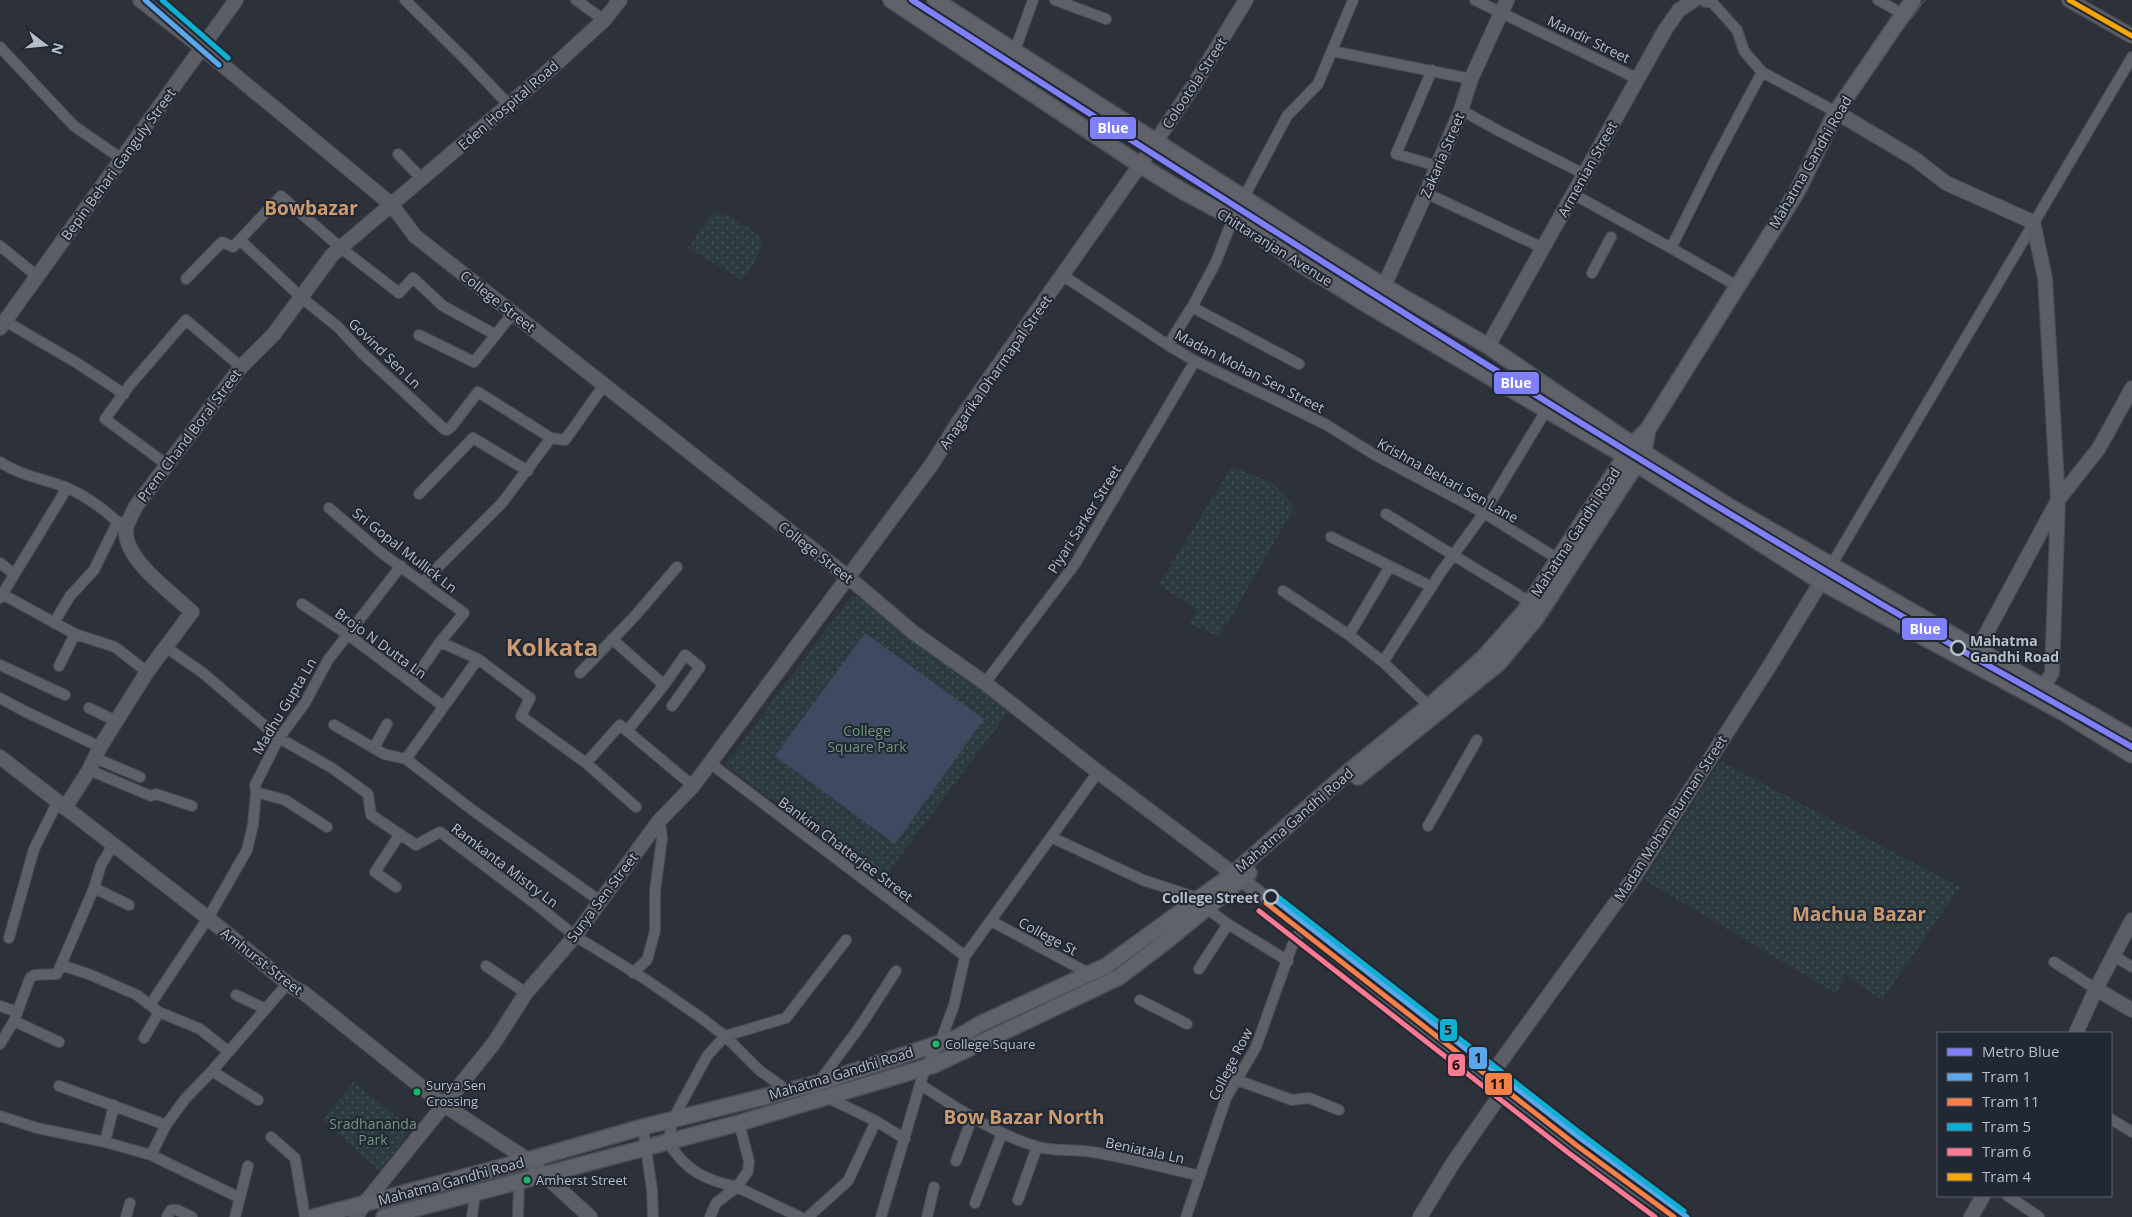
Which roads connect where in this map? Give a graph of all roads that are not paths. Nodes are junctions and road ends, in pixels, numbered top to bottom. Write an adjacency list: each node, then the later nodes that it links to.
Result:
1 (140, 0): 24 (main road, College Street)
2 (236, 0): 24 (main road, Bepin Behari Ganguly Street)
3 (405, 0): 32 (street)
4 (576, 0): 21 (street)
5 (620, 0): 21 (main road, Eden Hospital Road)
6 (891, 0): 38 (main road, Chittaranjan Avenue)
7 (1033, 0): 25 (street)
8 (1055, 0): 20 (street)
9 (1246, 0): 35 (main road, Colootola Street)
10 (1353, 0): 26 (street)
11 (1475, 0): 18 (street, Mandir Street)
12 (1694, 0): 30 (main road, Armenian Street)
13 (1709, 0): 29 (street)
14 (1878, 0): 19 (street)
15 (1913, 0): 19 (main road, Mahatma Gandhi Road)
16 (2069, 0): 22 (main road)
17 (937, 1): 25 (main road)
18 (1505, 6): 30 (street, Mandir Street); 31 (main road, Zakaria Street)
19 (1903, 14): 34 (main road, Mahatma Gandhi Road)
20 (1106, 19)
21 (604, 20): 32 (main road, Eden Hospital Road)
22 (2132, 36)
23 (0, 47): 37 (street)
24 (202, 48): 37 (main road, Bepin Behari Ganguly Street); 45 (main road, College Street)
25 (1015, 50): 35 (main road)
26 (1332, 51): 28 (street); 44 (street)
27 (2132, 58): 47 (street)
28 (1432, 70): 31 (street); 39 (street)
29 (1762, 72): 34 (street); 53 (street)
30 (1638, 78): 40 (main road, Armenian Street)
31 (1471, 79): 33 (main road, Zakaria Street)
32 (509, 105): 41 (main road, Eden Hospital Road)
33 (1462, 110): 39 (main road, Zakaria Street); 40 (street)
34 (1836, 112): 47 (main road); 59 (main road, Mahatma Gandhi Road)
35 (1156, 142): 38 (main road, Colootola Street); 44 (main road)
36 (398, 154): 41 (street)
37 (122, 159): 56 (main road, Bepin Behari Ganguly Street)
38 (1140, 165): 46 (main road, Chittaranjan Avenue); 55 (main road, Anagarika Dharmapal Street)
39 (1437, 166): 42 (main road, Zakaria Street)
40 (1584, 174): 43 (main road, Armenian Street)
41 (422, 179): 45 (main road, Eden Hospital Road)
42 (1426, 193): 52 (street); 58 (main road, Zakaria Street)
43 (1573, 194): 52 (main road, Armenian Street); 53 (street)
44 (1244, 197): 58 (main road)
45 (391, 204): 51 (main road, Prem Chand Boral Street); 63 (main road, College Street)
46 (1233, 218): 61 (main road, Chittaranjan Avenue); 62 (street)
47 (2033, 222): 84 (main road); 93 (street)
48 (1611, 237): 54 (street)
49 (240, 240): 51 (street); 57 (street); 60 (street, Govind Sen Ln)
50 (0, 246): 56 (street)
51 (341, 248): 60 (main road, Prem Chand Boral Street); 66 (street)
52 (1543, 248): 68 (main road, Armenian Street)
53 (1671, 248): 59 (street)
54 (1592, 273)
55 (1062, 275): 67 (street, Madan Mohan Sen Street); 98 (main road, Anagarika Dharmapal Street)
56 (37, 276): 64 (main road, Bepin Behari Ganguly Street)
57 (186, 278)
58 (1384, 286): 61 (main road, Zakaria Street); 68 (main road)
59 (1737, 286): 78 (main road, Mahatma Gandhi Road)
60 (302, 298): 71 (main road, Prem Chand Boral Street); 77 (street, Govind Sen Ln)
61 (1371, 306): 75 (main road, Chittaranjan Avenue)
62 (1192, 307): 67 (street); 70 (street)
63 (513, 313): 66 (street); 72 (main road, College Street)
64 (2, 324): 74 (street)
65 (419, 335): 66 (street)
66 (496, 335)
67 (1168, 345): 69 (street, Madan Mohan Sen Street)
68 (1488, 346): 78 (main road)
69 (1195, 361): 76 (street, Madan Mohan Sen Street); 121 (street, Piyari Sarker Street)
70 (1300, 364)
71 (241, 367): 74 (street); 80 (main road, Prem Chand Boral Street)
72 (604, 385): 77 (street); 98 (main road, College Street)
73 (2132, 388): 84 (main road)
74 (124, 394): 80 (street)
75 (1547, 409): 78 (main road, Chittaranjan Avenue); 86 (street)
76 (1324, 424): 86 (street, Krishna Behari Sen Lane)
77 (551, 438): 81 (street)
78 (1641, 456): 91 (main road, Mahatma Gandhi Road); 93 (main road); 100 (main road, Chittaranjan Avenue); 157 (main road, Mahatma Gandhi Road)
79 (0, 462): 82 (street)
80 (166, 464): 88 (main road, Prem Chand Boral Street)
81 (528, 471): 83 (street); 99 (street)
82 (67, 488): 88 (street); 97 (street)
83 (419, 494)
84 (2058, 500): 113 (main road); 123 (main road)
85 (329, 508): 94 (street, Sri Gopal Mullick Ln)
86 (1484, 513): 90 (street); 91 (street, Krishna Behari Sen Lane)
87 (1386, 514): 90 (street)
88 (121, 525): 106 (street); 112 (main road)
89 (1330, 537): 95 (street)
90 (1454, 555): 101 (street); 104 (street)
91 (1558, 559): 104 (main road, Mahatma Gandhi Road)
92 (0, 563): 97 (street)
93 (1832, 564): 100 (main road, Madan Mohan Burman Street); 113 (main road)
94 (401, 566): 99 (street, Sri Gopal Mullick Ln); 108 (street, Madhu Gupta Ln)
95 (1390, 566): 101 (street); 109 (street)
96 (677, 567): 110 (street)
97 (14, 574): 103 (street)
98 (848, 577): 121 (main road, College Street); 143 (main road, Surya Sen Street)
99 (423, 582): 111 (street, Sri Gopal Mullick Ln)
100 (1821, 582): 113 (main road, Chittaranjan Avenue); 204 (main road, Madan Mohan Burman Street)
101 (1432, 587): 115 (street)
102 (1283, 591): 109 (street)
103 (1, 596): 106 (street)
104 (1530, 602): 128 (main road, Mahatma Gandhi Road)
105 (302, 604): 108 (street, Brojo N Dutta Ln)
106 (54, 623): 107 (street)
107 (75, 634): 117 (street); 118 (street)
108 (347, 634): 120 (street, Brojo N Dutta Ln); 134 (street, Madhu Gupta Ln)
109 (1349, 635): 115 (street)
110 (612, 639): 119 (street); 122 (street)
111 (440, 642): 114 (street); 120 (street)
112 (167, 648): 118 (main road); 134 (street, Ramkanta Mistry Ln)
113 (1974, 656): 123 (main road, Chittaranjan Avenue)
114 (478, 659): 126 (street); 142 (street)
115 (1383, 662): 128 (street)
116 (0, 665): 124 (street)
117 (60, 666)
118 (147, 672): 130 (main road)
119 (580, 674)
120 (412, 682): 126 (street, Brojo N Dutta Ln)
121 (985, 683): 144 (main road, College Street)
122 (664, 685): 127 (street); 133 (street)
123 (2038, 692): 135 (main road); 138 (main road, Chittaranjan Avenue)
124 (65, 695)
125 (0, 698): 140 (street)
126 (443, 706): 141 (street)
127 (672, 706)
128 (1429, 706): 157 (main road, Mahatma Gandhi Road)
129 (89, 708): 130 (street)
130 (116, 721): 140 (main road)
131 (387, 724): 137 (street)
132 (334, 725): 137 (street)
133 (627, 731): 142 (street); 146 (street)
134 (279, 738): 147 (street, Madhu Gupta Ln); 154 (street, Ramkanta Mistry Ln)
135 (2132, 738)
136 (1477, 740): 153 (street)
137 (374, 748): 141 (street)
138 (2132, 754)
139 (0, 757): 148 (main road, Amhurst Street)
140 (95, 758): 145 (street); 148 (main road); 149 (street)
141 (406, 759): 160 (street)
142 (586, 763): 150 (street)
143 (710, 763): 146 (main road, Surya Sen Street); 171 (street, Bankim Chatterjee Street)
144 (1098, 772): 155 (street); 157 (main road, College Street)
145 (140, 777)
146 (693, 786): 151 (main road, Surya Sen Street)
147 (256, 792): 152 (street); 163 (street, Madhu Gupta Ln)
148 (61, 806): 156 (main road, Amhurst Street); 169 (street)
149 (192, 806)
150 (636, 807)
151 (658, 823): 160 (main road, Surya Sen Street); 180 (street)
152 (327, 826)
153 (1428, 826)
154 (400, 834): 158 (street); 168 (street, Ramkanta Mistry Ln)
155 (1051, 837): 161 (street); 165 (street)
156 (113, 845): 159 (street); 163 (main road, Amhurst Street)
157 (1238, 876): 161 (main road, Mahatma Gandhi Road); 167 (main road, College Street)
158 (396, 886)
159 (94, 888): 162 (street); 175 (street)
160 (600, 901): 168 (main road, Surya Sen Street)
161 (1202, 903): 166 (street); 181 (main road, Mahatma Gandhi Road); 183 (main road, Mahatma Gandhi Road)
162 (129, 905)
163 (208, 918): 182 (main road, Amhurst Street); 188 (street, Madhu Gupta Ln)
164 (2132, 920): 172 (main road)
165 (991, 921): 171 (street); 181 (street, College St)
166 (1228, 924): 173 (street); 178 (street)
167 (1303, 926): 173 (street, College Row); 204 (main road, College Street)
168 (575, 936): 180 (street); 185 (main road, Surya Sen Street)
169 (9, 938)
170 (846, 940): 196 (street)
171 (965, 956): 199 (street)
172 (2114, 956): 177 (street); 184 (main road)
173 (1288, 961): 205 (street, College Row)
174 (2054, 962): 184 (street)
175 (61, 965): 188 (street); 193 (street)
176 (486, 966): 185 (street)
177 (2132, 967)
178 (1199, 969)
179 (896, 971): 206 (street)
180 (633, 973): 196 (street)
181 (1092, 974): 183 (street, College St); 199 (main road, Mahatma Gandhi Road)
182 (288, 983): 190 (street); 214 (main road, Amhurst Street)
183 (1104, 985): 202 (main road, Mahatma Gandhi Road)
184 (2096, 988): 191 (main road); 195 (main road)
185 (526, 993): 214 (main road, Surya Sen Street)
186 (236, 995): 190 (street)
187 (1140, 1000): 194 (street)
188 (150, 1005): 192 (street)
189 (0, 1006): 193 (street)
190 (266, 1009): 201 (street)
191 (2132, 1010)
192 (159, 1012): 197 (street); 201 (street)
193 (15, 1017): 198 (street); 200 (street)
194 (1187, 1024)
195 (2076, 1032)
196 (725, 1036): 209 (street); 218 (street)
197 (144, 1038)
198 (59, 1042)
199 (940, 1043): 202 (street); 206 (main road, Mahatma Gandhi Road)
200 (0, 1044)
201 (229, 1052): 203 (street)
202 (925, 1068): 207 (street); 211 (main road, Mahatma Gandhi Road)
203 (212, 1072): 212 (street); 222 (street)
204 (1490, 1075): 210 (main road, College Street)
205 (1237, 1080): 215 (street); 237 (street, College Row)
206 (819, 1083): 209 (main road, Mahatma Gandhi Road)
207 (921, 1084): 217 (street, Beniatala Ln); 227 (street)
208 (59, 1086): 213 (street)
209 (788, 1091): 218 (main road, Mahatma Gandhi Road)
210 (1503, 1091): 266 (main road); 267 (main road, College Street)
211 (826, 1097): 220 (street); 221 (main road, Mahatma Gandhi Road)
212 (258, 1100)
213 (114, 1105): 222 (street); 228 (street)
214 (444, 1105): 233 (main road, Amhurst Street); 248 (main road, Surya Sen Street)
215 (1339, 1110)
216 (0, 1116): 228 (street)
217 (972, 1118): 225 (street, Beniatala Ln); 234 (street)
218 (673, 1119): 223 (main road, Mahatma Gandhi Road); 229 (street)
219 (2112, 1120): 224 (street)
220 (876, 1121): 227 (street); 262 (street)
221 (739, 1123): 229 (main road, Mahatma Gandhi Road); 239 (street)
222 (166, 1126): 232 (street)
223 (643, 1127): 231 (street); 233 (main road, Mahatma Gandhi Road)
224 (2132, 1132)
225 (1002, 1133): 230 (street, Beniatala Ln); 247 (street)
226 (271, 1137): 253 (street)
227 (905, 1138): 263 (street)
228 (104, 1142): 232 (street)
229 (668, 1142): 231 (main road, Mahatma Gandhi Road); 239 (street)
230 (1037, 1147): 237 (street, Beniatala Ln); 245 (street)
231 (646, 1148): 236 (main road, Mahatma Gandhi Road); 259 (street)
232 (150, 1155): 244 (street)
233 (528, 1160): 236 (main road, Amhurst Street); 248 (main road, Mahatma Gandhi Road)
234 (956, 1161)
235 (248, 1166): 244 (street)
236 (544, 1175): 238 (main road, Mahatma Gandhi Road); 258 (main road, Amhurst Street)
237 (1200, 1176): 265 (street, College Row)
238 (519, 1182): 241 (main road, Mahatma Gandhi Road); 257 (street)
239 (737, 1187): 260 (street); 261 (street)
240 (934, 1187): 264 (street)
241 (475, 1194): 255 (main road, Mahatma Gandhi Road); 256 (street)
242 (1983, 1197): 268 (main road)
243 (2009, 1197): 269 (street)
244 (240, 1198): 252 (street)
245 (1018, 1200)
246 (130, 1203): 249 (street)
247 (975, 1203)
248 (360, 1211): 254 (main road, Mahatma Gandhi Road)
249 (126, 1217)
250 (167, 1217): 251 (street)
251 (192, 1217)
252 (235, 1217)
253 (305, 1217)
254 (314, 1217)
255 (384, 1217)
256 (472, 1217)
257 (518, 1217)
258 (590, 1217)
259 (653, 1217)
260 (710, 1217)
261 (800, 1217)
262 (808, 1217)
263 (881, 1217)
264 (927, 1217)
265 (1186, 1217)
266 (1420, 1217)
267 (1680, 1217)
268 (1970, 1217)
269 (2039, 1217)

